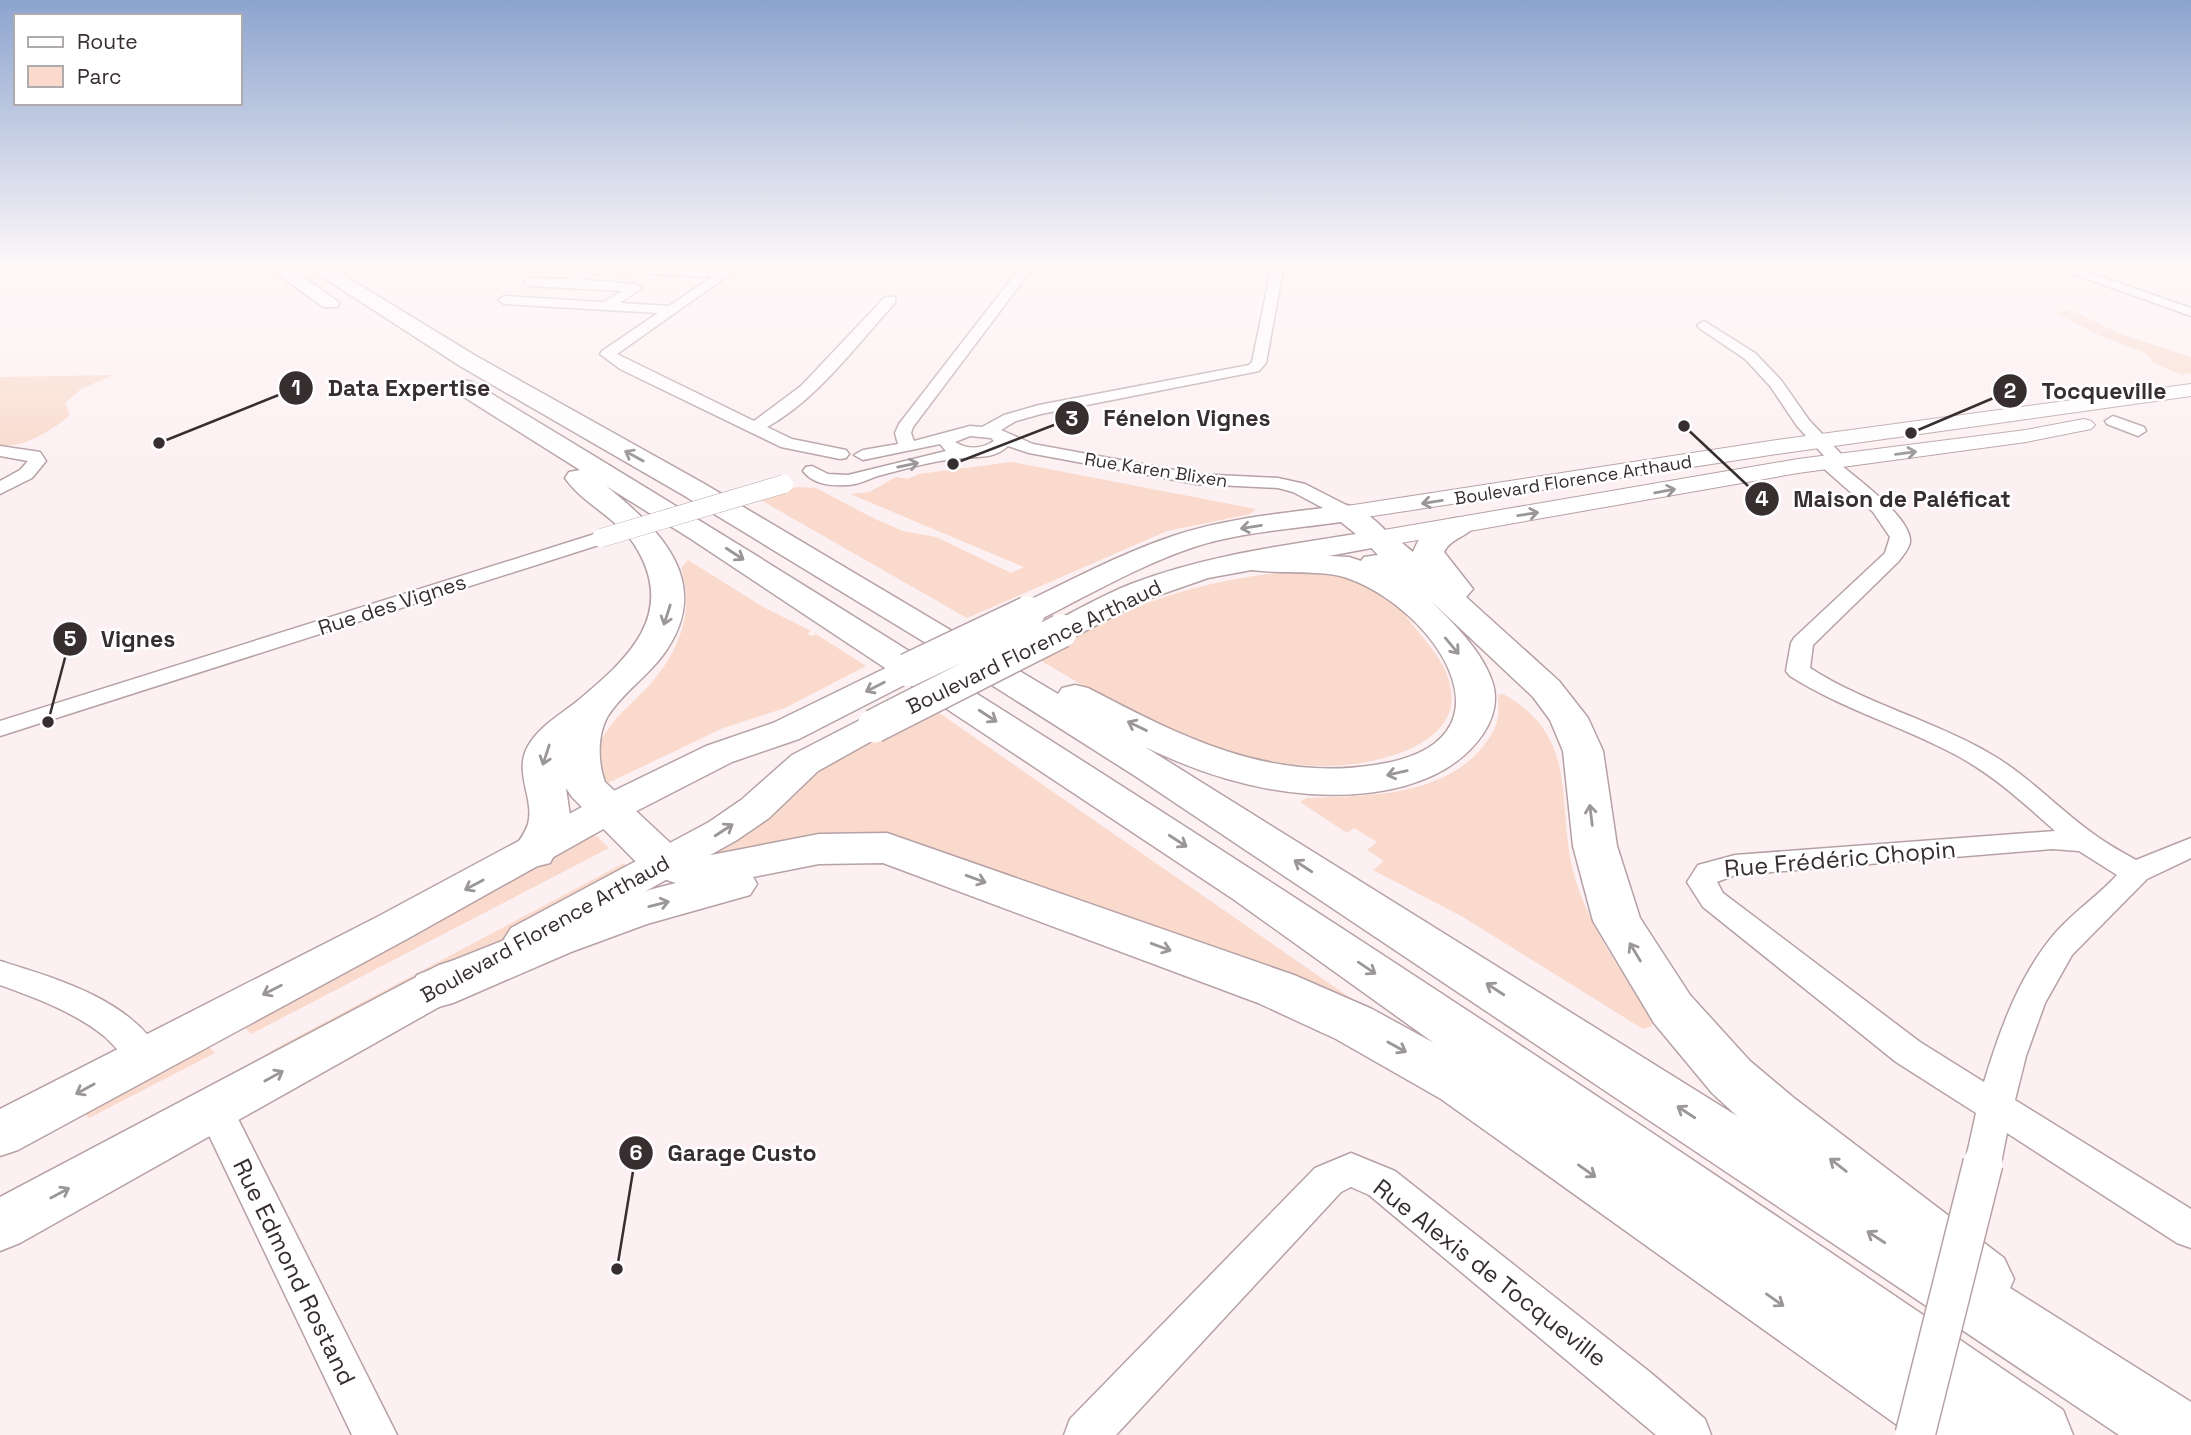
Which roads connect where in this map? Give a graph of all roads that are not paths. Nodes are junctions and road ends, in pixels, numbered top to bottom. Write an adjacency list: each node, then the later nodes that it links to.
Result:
1 (421, 332): 27 (highway, one-way to 1)
2 (641, 332): 12 (street)
3 (859, 332): 12 (street)
4 (978, 332): 17 (street)
5 (1265, 332): 14 (street)
6 (1714, 332): 23 (street)
7 (443, 374): 10 (highway)
8 (2191, 390): 23 (street, Boulevard Florence Arthaud)
9 (2191, 409): 11 (street, Boulevard Florence Arthaud)
10 (509, 416): 33 (highway, one-way to 33); 55 (highway, one-way to 55)
11 (2113, 421): 13 (street); 23 (street, Boulevard Florence Arthaud, one-way to 11)
12 (754, 428): 16 (street)
13 (2138, 430)
14 (995, 435): 15 (street); 19 (street); 29 (street, Rue Karen Blixen)
15 (950, 437): 17 (street); 20 (street)
16 (787, 443): 21 (street); 24 (street)
17 (908, 448): 22 (street)
18 (0, 451): 26 (street)
19 (988, 451): 20 (street, Rue Karen Blixen); 29 (street, Rue Karen Blixen)
20 (965, 452): 25 (street, one-way to 20)
21 (840, 454): 22 (street); 24 (street)
22 (863, 455): 25 (street)
23 (1822, 455): 28 (street, Boulevard Florence Arthaud, one-way to 23); 29 (street, Boulevard Florence Arthaud, one-way to 29); 36 (street)
24 (816, 472): 25 (street); 34 (street, Rue des Vignes, bridge)
25 (873, 472)
26 (0, 489)
27 (693, 489): 31 (highway, one-way to 27); 56 (highway, one-way to 27)
28 (1461, 525): 29 (street, Boulevard Florence Arthaud); 32 (highway)
29 (1349, 528): 30 (main road, Boulevard Florence Arthaud); 31 (highway); 32 (highway); 35 (main road, Boulevard Florence Arthaud, one-way to 35, bridge)
30 (1253, 561): 31 (highway); 40 (main road, Boulevard Florence Arthaud, one-way to 30, bridge)
31 (1405, 596)
32 (1463, 611): 56 (highway, one-way to 32)
33 (592, 708): 35 (highway); 38 (highway, one-way to 38)
34 (0, 729)
35 (616, 817): 38 (main road, Boulevard Florence Arthaud); 40 (highway)
36 (2085, 842): 41 (street, Rue Frédéric Chopin); 45 (street, Rue Frédéric Chopin)
37 (2191, 848): 41 (street)
38 (534, 852): 44 (main road, Boulevard Florence Arthaud, one-way to 44)
39 (912, 858): 40 (highway); 43 (highway, one-way to 39); 54 (highway, one-way to 54)
40 (664, 863): 43 (main road, Boulevard Florence Arthaud)
41 (2136, 873): 45 (street)
42 (0, 973): 44 (street)
43 (435, 989): 46 (main road, Boulevard Florence Arthaud, one-way to 43)
44 (145, 1056): 47 (main road, Boulevard Florence Arthaud, one-way to 47)
45 (1994, 1107): 49 (street); 53 (street, bridge)
46 (214, 1108): 48 (main road, Boulevard Florence Arthaud, one-way to 46); 50 (street, Rue Edmond Rostand)
47 (0, 1134)
48 (0, 1225)
49 (2191, 1230)
50 (375, 1435)
51 (1086, 1435): 52 (street, Rue Alexis de Tocqueville)
52 (1689, 1435)
53 (1915, 1435)
54 (1970, 1435)
55 (2038, 1435)
56 (2180, 1435)

